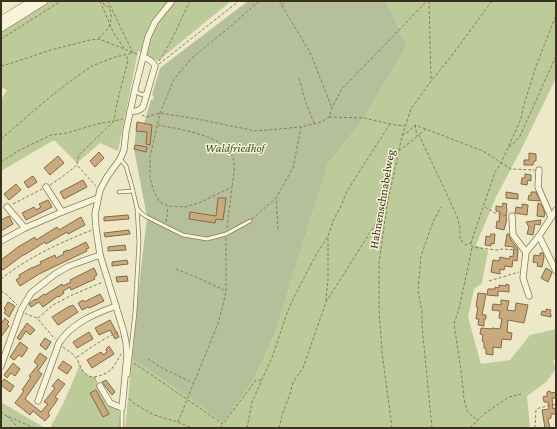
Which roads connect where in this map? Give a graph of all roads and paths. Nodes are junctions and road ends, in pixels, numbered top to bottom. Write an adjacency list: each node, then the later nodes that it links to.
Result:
1 (32, 1): 17 (street)
2 (44, 1): 19 (street)
3 (61, 1): 20 (path)
4 (100, 1): 18 (path)
5 (103, 1): 18 (path)
6 (108, 1): 23 (path)
7 (172, 1): 26 (street)
8 (190, 1): 28 (path)
9 (239, 1): 28 (path)
10 (259, 1): 35 (path)
11 (280, 1): 15 (path)
12 (286, 1): 15 (path)
13 (428, 1): 30 (path); 33 (path)
14 (492, 1): 30 (path, Hahnenschnabelweg)
15 (282, 5): 33 (path)
16 (556, 15): 50 (path)
17 (1, 20)
18 (109, 25): 21 (path); 22 (path)
19 (1, 28)
20 (1, 39)
21 (99, 39): 22 (path); 27 (path)
22 (125, 49): 23 (path)
23 (134, 53): 24 (path); 26 (path)
24 (126, 54): 38 (path); 49 (path)
25 (556, 56): 50 (path)
26 (143, 57): 28 (street); 31 (street)
27 (1, 66)
28 (155, 66): 32 (street)
29 (299, 78): 39 (path)
30 (431, 81): 43 (path, Hahnenschnabelweg)
31 (134, 89): 32 (lane); 34 (street)
32 (147, 92): 34 (street)
33 (332, 108): 36 (path)
34 (133, 112): 35 (path); 37 (street)
35 (160, 113): 41 (path); 44 (path)
36 (329, 117): 39 (path); 40 (path)
37 (128, 118): 38 (path); 52 (street)
38 (114, 121): 53 (path); 55 (path)
39 (314, 124): 44 (path)
40 (390, 124): 43 (path); 80 (path)
41 (157, 125): 58 (path); 64 (path)
42 (415, 125): 45 (path); 47 (path); 48 (path)
43 (405, 126): 47 (path, Hahnenschnabelweg)
44 (301, 127): 63 (path)
45 (426, 128): 46 (path); 54 (path)
46 (419, 135): 48 (path); 83 (path)
47 (402, 136): 51 (path, Hahnenschnabelweg)
48 (417, 136): 51 (path)
49 (1, 139)
50 (508, 148): 54 (path)
51 (398, 152): 65 (path, Hahnenschnabelweg)
52 (120, 159): 59 (street); 60 (lane)
53 (1, 162)
54 (501, 163): 56 (path); 68 (path)
55 (77, 165): 57 (path); 59 (path)
56 (539, 170): 73 (street)
57 (46, 187): 66 (path); 71 (street)
58 (232, 187): 64 (path); 79 (path)
59 (100, 190): 62 (street)
60 (133, 191): 61 (lane); 69 (lane)
61 (119, 192)
62 (98, 198): 71 (street); 77 (street)
63 (276, 198): 74 (path); 78 (path)
64 (168, 206): 75 (path)
65 (387, 206): 95 (path); 125 (path, Hahnenschnabelweg)
66 (6, 207): 76 (street)
67 (441, 207): 126 (path)
68 (484, 207): 72 (path); 83 (path)
69 (137, 208): 75 (lane); 101 (lane)
70 (556, 210): 73 (street)
71 (62, 212): 76 (street)
72 (512, 216): 85 (street)
73 (551, 217): 81 (street)
74 (250, 221): 79 (lane)
75 (166, 226): 79 (lane)
76 (25, 228): 82 (street)
77 (96, 228): 86 (street); 90 (path)
78 (278, 229)
79 (226, 234): 93 (path)
80 (328, 236): 95 (path); 104 (path)
81 (539, 236): 85 (street); 89 (street)
82 (1, 241)
83 (471, 243): 84 (path)
84 (472, 247): 85 (path); 115 (path)
85 (525, 252): 88 (street)
86 (100, 255): 91 (street); 102 (street)
87 (176, 269): 93 (path)
88 (524, 271): 92 (path); 94 (street)
89 (556, 271)
90 (1, 279)
91 (108, 280): 96 (street); 97 (path)
92 (488, 281)
93 (226, 292): 105 (path)
94 (529, 296)
95 (326, 302): 124 (path)
96 (116, 306): 98 (street); 110 (street)
97 (37, 318)
98 (123, 329): 99 (path); 103 (street)
99 (76, 358)
100 (148, 359): 105 (path)
101 (130, 360): 103 (lane); 109 (path)
102 (1, 366)
103 (125, 380): 108 (street)
104 (262, 380): 117 (path); 123 (path)
105 (193, 383): 109 (path)
106 (100, 386): 112 (street)
107 (521, 394): 115 (path)
108 (123, 396): 112 (street); 116 (path)
109 (187, 400): 116 (path); 117 (path)
110 (38, 401)
111 (556, 404): 128 (path)
112 (122, 408): 120 (lane)
113 (1, 411): 114 (path)
114 (5, 415): 118 (path); 119 (path)
115 (478, 420): 127 (path)
116 (178, 422): 121 (path)
117 (223, 424): 122 (path)
118 (19, 428)
119 (34, 428)
120 (122, 428)
121 (192, 428)
122 (220, 428)
123 (247, 428)
124 (279, 428)
125 (392, 428)
126 (432, 428)
127 (470, 428)
128 (534, 428)

